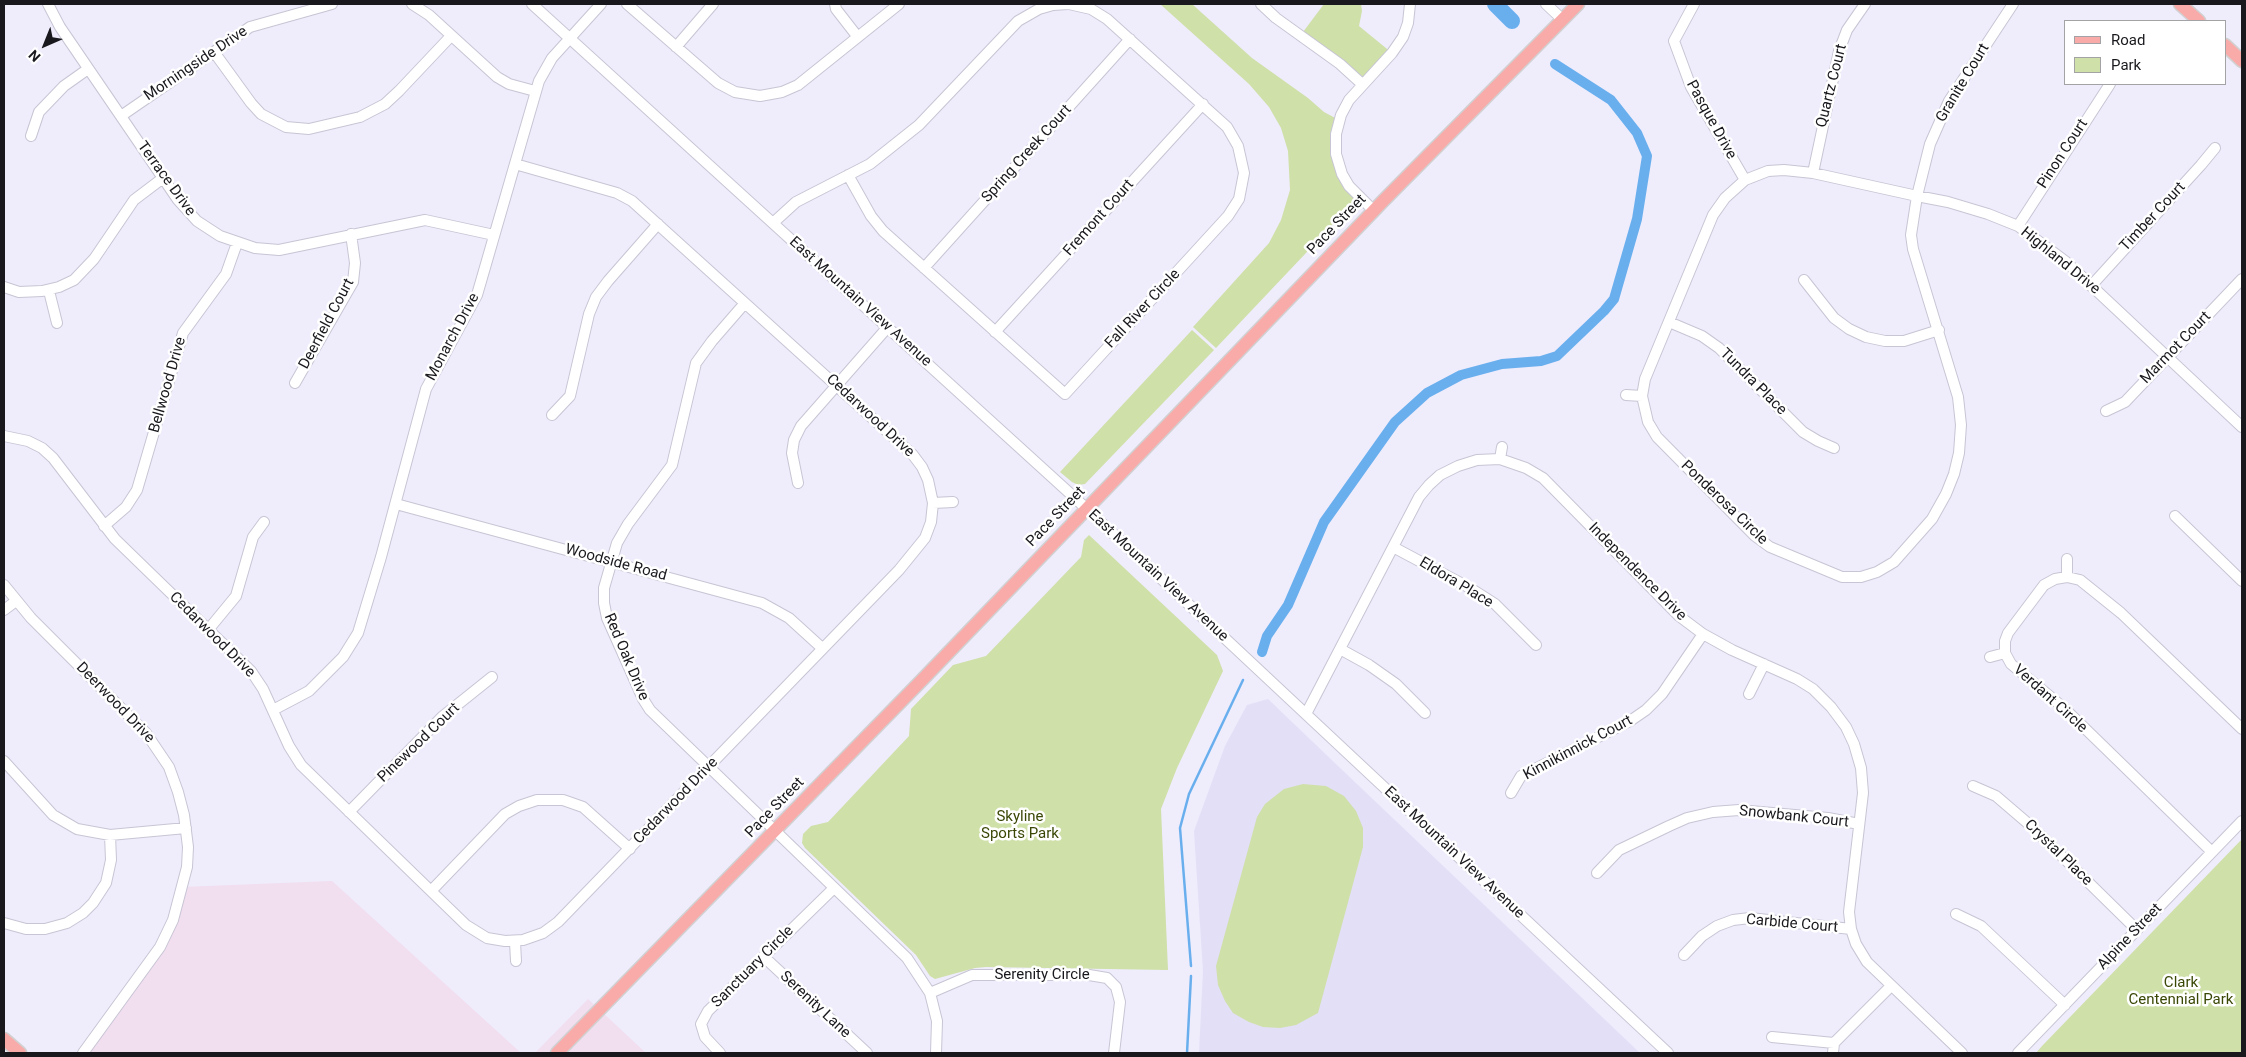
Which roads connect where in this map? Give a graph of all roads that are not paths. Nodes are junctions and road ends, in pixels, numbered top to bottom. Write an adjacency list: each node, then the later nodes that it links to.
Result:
1 (48, 4): 29 (street, Terrace Drive)
2 (332, 4): 27 (street, Morningside Drive)
3 (412, 4): 21 (street)
4 (532, 4): 23 (street, East Mountain View Avenue)
5 (601, 4): 23 (street, Monarch Drive)
6 (627, 4): 26 (street)
7 (713, 4): 26 (street)
8 (835, 4): 22 (street)
9 (899, 4): 22 (street)
10 (1069, 4): 24 (street, Fall River Circle); 39 (street, Fall River Circle)
11 (1261, 4): 30 (street)
12 (1410, 4): 30 (street)
13 (1546, 4): 19 (street)
14 (1578, 4): 19 (main road, Pace Street)
15 (1694, 4): 41 (street, Pasque Drive)
16 (1865, 4): 38 (street, Quartz Court)
17 (2013, 4): 42 (street, Granite Court)
18 (2180, 4): 20 (main road)
19 (1563, 20): 43 (main road, Pace Street)
20 (2198, 20)
21 (451, 36): 27 (street); 32 (street)
22 (857, 36): 26 (street)
23 (570, 38): 32 (street, Monarch Drive); 44 (street, East Mountain View Avenue)
24 (1130, 39): 33 (street, Fall River Circle); 50 (street, Spring Creek Court)
25 (2226, 46): 28 (main road)
26 (676, 47)
27 (214, 52): 34 (street, Morningside Drive)
28 (2242, 61)
29 (88, 69): 34 (street, Terrace Drive); 35 (street)
30 (1362, 84): 43 (street)
31 (2109, 85): 46 (street, Pinon Court)
32 (535, 91): 37 (street, Monarch Drive)
33 (1202, 104): 61 (street, Fremont Court); 61 (street, Fall River Circle)
34 (121, 116): 40 (street, Terrace Drive)
35 (31, 136)
36 (2215, 148): 53 (street, Timber Court)
37 (516, 164): 45 (street, Cedarwood Drive); 48 (street, Monarch Drive)
38 (1813, 174): 41 (street, Highland Drive); 42 (street, Highland Drive)
39 (848, 175): 44 (street, Fall River Circle); 50 (street, Fall River Circle)
40 (163, 178): 49 (street, Terrace Drive); 55 (street)
41 (1745, 180): 57 (street, Ponderosa Circle)
42 (1917, 196): 46 (street, Highland Drive); 60 (street, Ponderosa Circle)
43 (1374, 211): 78 (main road, Pace Street)
44 (773, 223): 59 (street, East Mountain View Avenue)
45 (658, 224): 56 (street, Cedarwood Drive); 68 (street)
46 (2018, 226): 53 (street, Highland Drive)
47 (351, 234): 48 (street, Terrace Drive); 49 (street, Terrace Drive); 63 (street, Deerfield Court)
48 (494, 235): 77 (street, Monarch Drive)
49 (237, 243): 81 (street, Bellwood Drive)
50 (924, 268): 61 (street, Fall River Circle)
51 (2242, 279): 62 (street, Marmot Court)
52 (1804, 280): 60 (street)
53 (2091, 286): 62 (street, Highland Drive)
54 (4, 287): 55 (street)
55 (50, 290): 58 (street)
56 (745, 303): 64 (street, Cedarwood Drive); 84 (street, Red Oak Drive)
57 (1668, 322): 66 (street, Ponderosa Circle); 72 (street, Tundra Place)
58 (57, 323)
59 (888, 328): 64 (street); 78 (street, East Mountain View Avenue)
60 (1939, 330): 66 (street, Ponderosa Circle)
61 (995, 332)
62 (2168, 357): 67 (street, Marmot Court); 69 (street, Highland Drive)
63 (296, 383)
64 (836, 385): 74 (street); 76 (street, Cedarwood Drive)
65 (1626, 395): 66 (street)
66 (1642, 396)
67 (2106, 411)
68 (552, 415)
69 (2242, 427)
70 (4, 436): 81 (street, Cedarwood Drive)
71 (1502, 447): 73 (street)
72 (1834, 448)
73 (1500, 459): 82 (street, Independence Drive); 91 (street, Independence Drive)
74 (798, 483)
75 (953, 502): 76 (street)
76 (933, 503): 93 (street, Cedarwood Drive)
77 (396, 504): 84 (street, Woodside Road); 100 (street, Monarch Drive)
78 (1086, 508): 102 (street, East Mountain View Avenue); 112 (main road, Pace Street)
79 (2175, 516): 86 (street)
80 (264, 522): 90 (street)
81 (104, 526): 90 (street, Cedarwood Drive)
82 (1393, 547): 92 (street, Eldora Place); 94 (street, Independence Drive)
83 (2066, 559): 85 (street)
84 (611, 562): 93 (street, Woodside Road); 105 (street, Red Oak Drive)
85 (2067, 577): 95 (street, Verdant Circle); 103 (street)
86 (2242, 581)
87 (4, 585): 88 (street, Deerwood Drive)
88 (16, 601): 89 (street); 111 (street, Deerwood Drive)
89 (4, 610)
90 (208, 630): 100 (street, Cedarwood Drive)
91 (1703, 634): 97 (street, Independence Drive); 107 (street, Kinnikinnick Court)
92 (1536, 644)
93 (822, 648): 105 (street, Cedarwood Drive)
94 (1340, 649): 101 (street); 102 (street, Independence Drive)
95 (2005, 653): 96 (street); 115 (street, Verdant Circle)
96 (1990, 657)
97 (1764, 664): 99 (street); 110 (street, Independence Drive)
98 (492, 677): 108 (street, Pinewood Court)
99 (1749, 694)
100 (273, 710): 108 (street, Cedarwood Drive)
101 (1425, 713)
102 (1306, 714): 140 (street, East Mountain View Avenue)
103 (2242, 729)
104 (4, 761): 113 (street)
105 (709, 767): 112 (street, Red Oak Drive); 114 (street, Cedarwood Drive)
106 (1973, 786): 122 (street, Crystal Place)
107 (1511, 793)
108 (349, 812): 118 (street, Cedarwood Drive)
109 (2242, 822): 115 (street, Alpine Street)
110 (1858, 824): 116 (street, Snowbank Court); 121 (street, Independence Drive)
111 (186, 828): 113 (street); 134 (street, Deerwood Drive)
112 (775, 831): 117 (street, Red Oak Drive); 135 (main road, Pace Street)
113 (110, 835): 120 (street)
114 (630, 849): 118 (street); 123 (street, Cedarwood Drive)
115 (2212, 852): 122 (street, Alpine Street)
116 (1597, 873)
117 (834, 888): 125 (street, Sanctuary Circle); 128 (street, Red Oak Drive)
118 (431, 891): 123 (street, Cedarwood Drive)
119 (1956, 914): 129 (street)
120 (4, 923)
121 (1851, 929): 124 (street, Carbide Court); 127 (street, Independence Drive)
122 (2137, 930): 129 (street, Alpine Street)
123 (515, 942): 126 (street)
124 (1684, 955)
125 (764, 957): 136 (street, Sanctuary Circle); 137 (street, Serenity Lane)
126 (516, 961)
127 (1891, 986): 132 (street); 141 (street, Independence Drive)
128 (930, 993): 138 (street, Red Oak Drive); 139 (street, Serenity Circle)
129 (2065, 1005): 142 (street, Alpine Street)
130 (1772, 1038): 132 (street)
131 (4, 1039): 133 (main road)
132 (1833, 1048)
133 (20, 1053)
134 (82, 1053)
135 (557, 1053)
136 (720, 1053)
137 (867, 1053)
138 (936, 1053)
139 (1114, 1053)
140 (1668, 1053)
141 (1962, 1053)
142 (2018, 1053)

